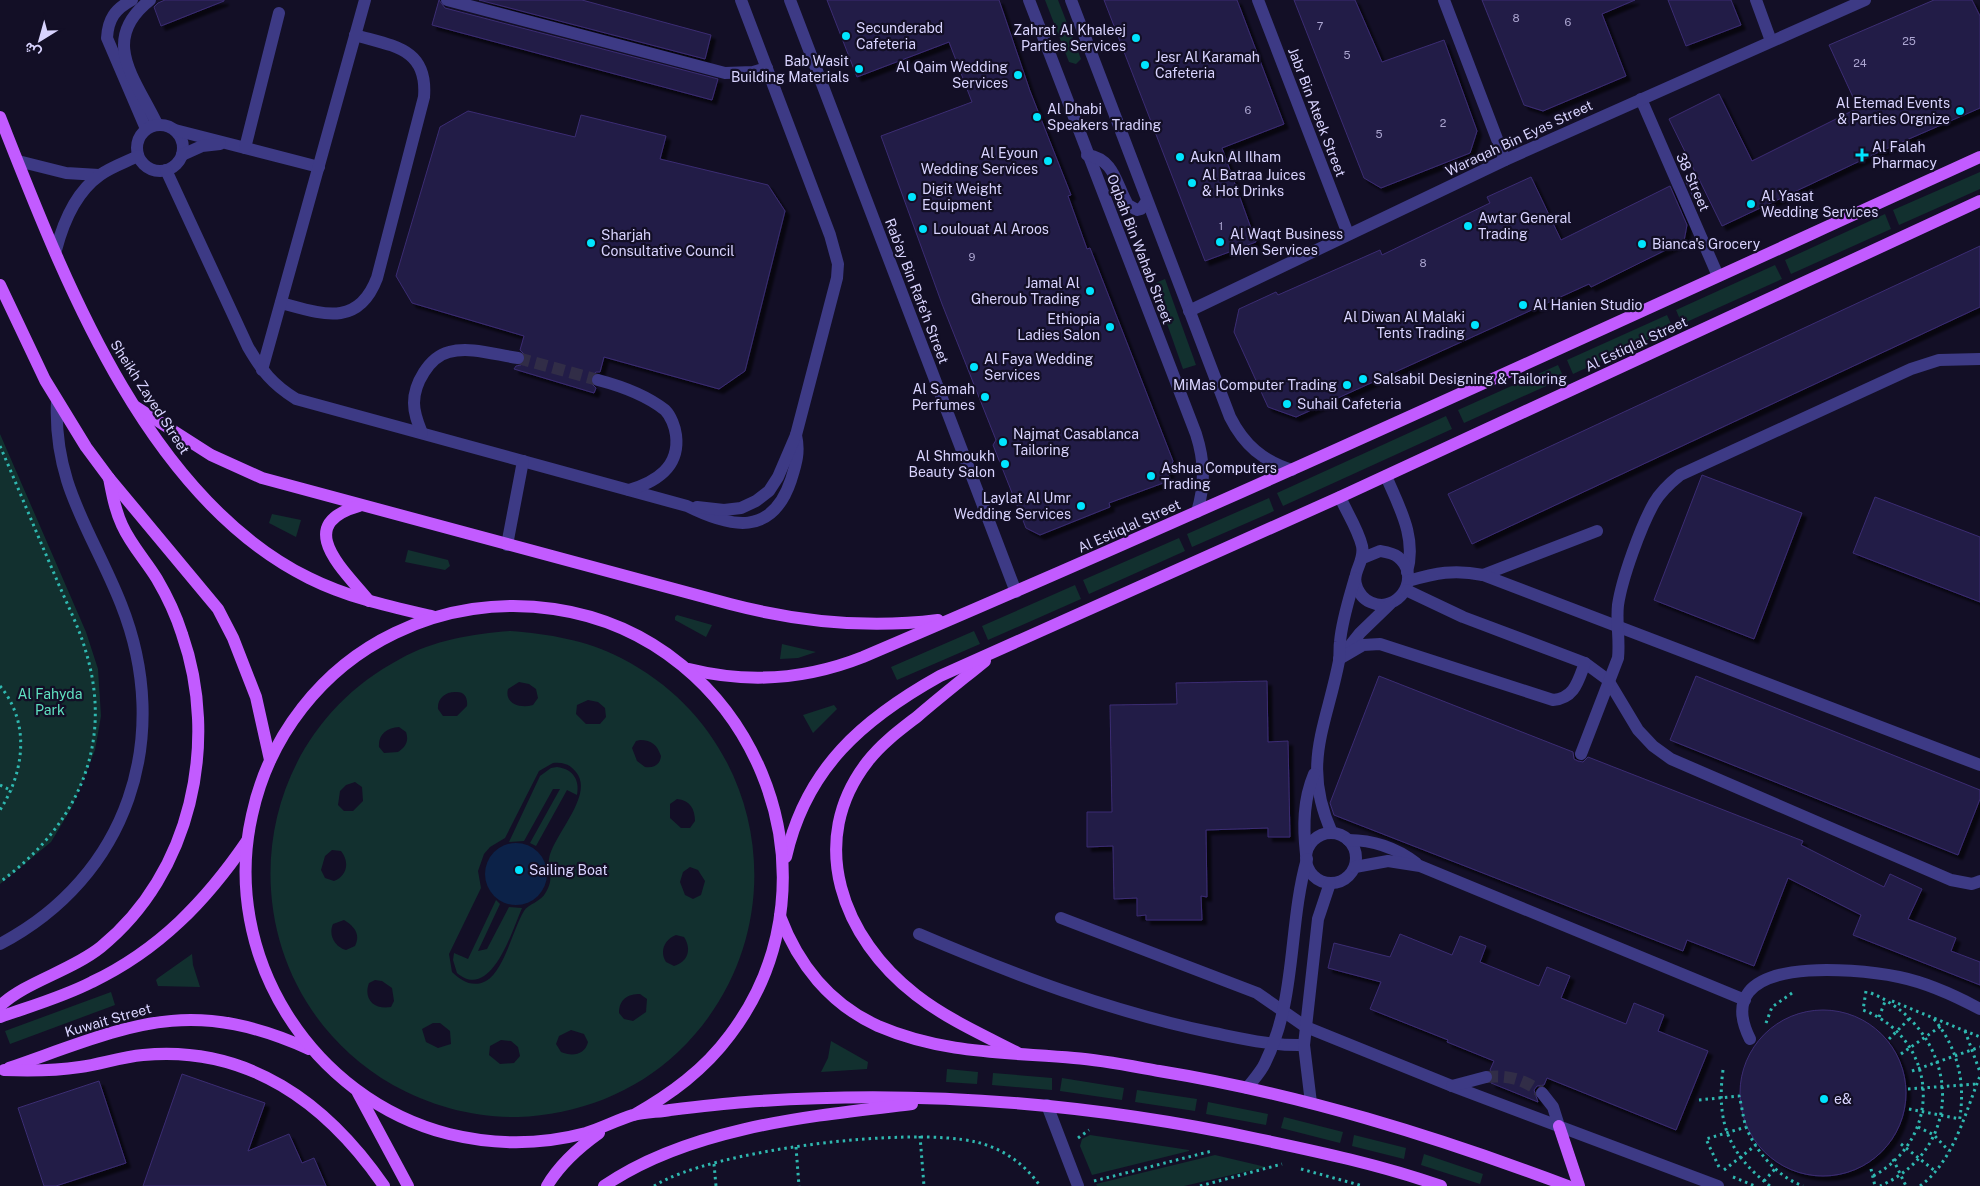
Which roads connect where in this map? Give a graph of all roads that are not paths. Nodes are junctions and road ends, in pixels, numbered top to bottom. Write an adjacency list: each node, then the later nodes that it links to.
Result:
1 (132, 0): 17 (street)
2 (150, 0): 17 (street)
3 (365, 0): 14 (street)
4 (447, 0): 16 (street)
5 (741, 0): 16 (street)
6 (790, 0): 64 (street, Rab'ay Bin Rafe'h Street)
7 (1029, 0): 25 (street, Oqbah Bin Wahab Street)
8 (1071, 0): 33 (street, Oqbah Bin Wahab Street)
9 (1258, 0): 35 (street, Jabr Bin Ateek Street)
10 (1444, 0): 28 (street)
11 (1756, 0): 15 (street)
12 (1865, 0): 15 (street, Waraqah Bin Eyas Street)
13 (279, 13): 23 (street)
14 (354, 35): 30 (street); 39 (street)
15 (1771, 41): 18 (street, Waraqah Bin Eyas Street)
16 (767, 68): 48 (street)
17 (137, 94): 20 (street)
18 (1641, 99): 28 (street, Waraqah Bin Eyas Street); 37 (street, 38 Street)
19 (0, 117): 29 (main road, Sheikh Zayed Street)
20 (152, 127): 21 (street); 26 (street)
21 (175, 130): 22 (street); 24 (street)
22 (225, 144): 23 (street); 24 (street)
23 (244, 148): 30 (street)
24 (182, 155): 31 (street)
25 (1087, 155): 33 (street); 57 (street, Oqbah Bin Wahab Street)
26 (138, 156): 31 (street); 32 (street)
27 (1980, 157): 37 (main road, Al Estiqlal Street)
28 (1505, 160): 35 (street, Waraqah Bin Eyas Street)
29 (18, 161): 32 (street); 36 (main road, Sheikh Zayed Street)
30 (319, 167): 39 (street)
31 (166, 170): 43 (street)
32 (99, 175): 36 (street)
33 (1147, 201): 40 (street, Oqbah Bin Wahab Street)
34 (1980, 201): 51 (main road, Al Estiqlal Street)
35 (1348, 234): 40 (street, Waraqah Bin Eyas Street)
36 (56, 250): 46 (main road, Sheikh Zayed Street)
37 (1718, 276): 50 (main road, Al Estiqlal Street)
38 (0, 285): 45 (main road)
39 (281, 303): 43 (street)
40 (1189, 311): 50 (street, Oqbah Bin Wahab Street)
41 (518, 358): 47 (street)
42 (1980, 359): 69 (street)
43 (262, 370): 47 (street)
44 (598, 380): 53 (street)
45 (57, 401): 52 (main road); 91 (street)
46 (136, 407): 55 (main road); 65 (main road, Sheikh Zayed Street)
47 (422, 433): 49 (street)
48 (796, 435): 56 (street); 56 (street)
49 (523, 461): 53 (street); 59 (street)
50 (1292, 470): 57 (main road, Al Estiqlal Street)
51 (1386, 476): 54 (main road, Al Estiqlal Street); 63 (street)
52 (109, 478): 76 (main road); 93 (main road)
53 (629, 490): 56 (street)
54 (1340, 497): 60 (street); 70 (main road, Al Estiqlal Street)
55 (361, 505): 59 (main road); 65 (main road)
56 (688, 506)
57 (1197, 512): 64 (main road, Al Estiqlal Street)
58 (1597, 531): 61 (street)
59 (508, 545): 68 (main road)
60 (1363, 558): 62 (street); 63 (street)
61 (1483, 575): 63 (street); 69 (street)
62 (1355, 578): 66 (street); 71 (street)
63 (1407, 581): 66 (street); 72 (street)
64 (1016, 592): 68 (main road, Al Estiqlal Street)
65 (369, 601): 67 (main road, Sheikh Zayed Street)
66 (1390, 604): 71 (street)
67 (436, 617): 73 (main road); 76 (main road)
68 (953, 618): 73 (main road, Al Estiqlal Street)
69 (1618, 625): 74 (street); 77 (street)
70 (999, 650): 85 (main road, Al Estiqlal Street); 102 (main road)
71 (1339, 660): 72 (street); 78 (street)
72 (1585, 663): 74 (street)
73 (685, 668): 85 (main road)
74 (1608, 680): 75 (street); 86 (street)
75 (1581, 754)
76 (270, 760): 81 (main road)
77 (1980, 765)
78 (1316, 769): 79 (street); 82 (street)
79 (1332, 833): 80 (street); 82 (street)
80 (1348, 840): 83 (street); 84 (street)
81 (247, 841): 96 (main road); 101 (main road)
82 (1307, 857): 87 (street); 95 (street)
83 (1420, 866): 84 (street); 92 (street)
84 (1355, 867): 87 (street)
85 (783, 872): 88 (main road)
86 (1980, 881)
87 (1330, 883): 97 (street)
88 (780, 916): 102 (main road); 112 (main road)
89 (1061, 918): 95 (street)
90 (919, 934): 99 (street)
91 (0, 944)
92 (1745, 1000): 94 (street); 98 (street)
93 (0, 1006)
94 (1980, 1009)
95 (1283, 1011): 97 (street); 99 (street)
96 (0, 1017)
97 (1306, 1027): 100 (street); 105 (street)
98 (1750, 1039)
99 (1272, 1044): 100 (street); 106 (street)
100 (1304, 1045): 110 (street)
101 (312, 1050): 103 (main road, Kuwait Street); 107 (main road)
102 (1021, 1054): 106 (main road)
103 (2, 1070): 115 (main road)
104 (1486, 1078): 105 (street)
105 (1452, 1086): 114 (street)
106 (1247, 1088): 110 (main road)
107 (357, 1091): 113 (main road); 116 (main road)
108 (1542, 1092): 114 (street)
109 (960, 1099): 111 (main road); 112 (main road); 118 (main road)
110 (1311, 1103): 121 (main road)
111 (1047, 1105): 119 (street); 120 (main road)
112 (634, 1115): 113 (main road)
113 (610, 1125): 117 (main road)
114 (1559, 1126): 122 (main road); 123 (street)
115 (384, 1186)
116 (408, 1186)
117 (547, 1186)
118 (604, 1186)
119 (1078, 1186)
120 (1441, 1186)
121 (1568, 1186)
122 (1579, 1186)
123 (1718, 1186)

